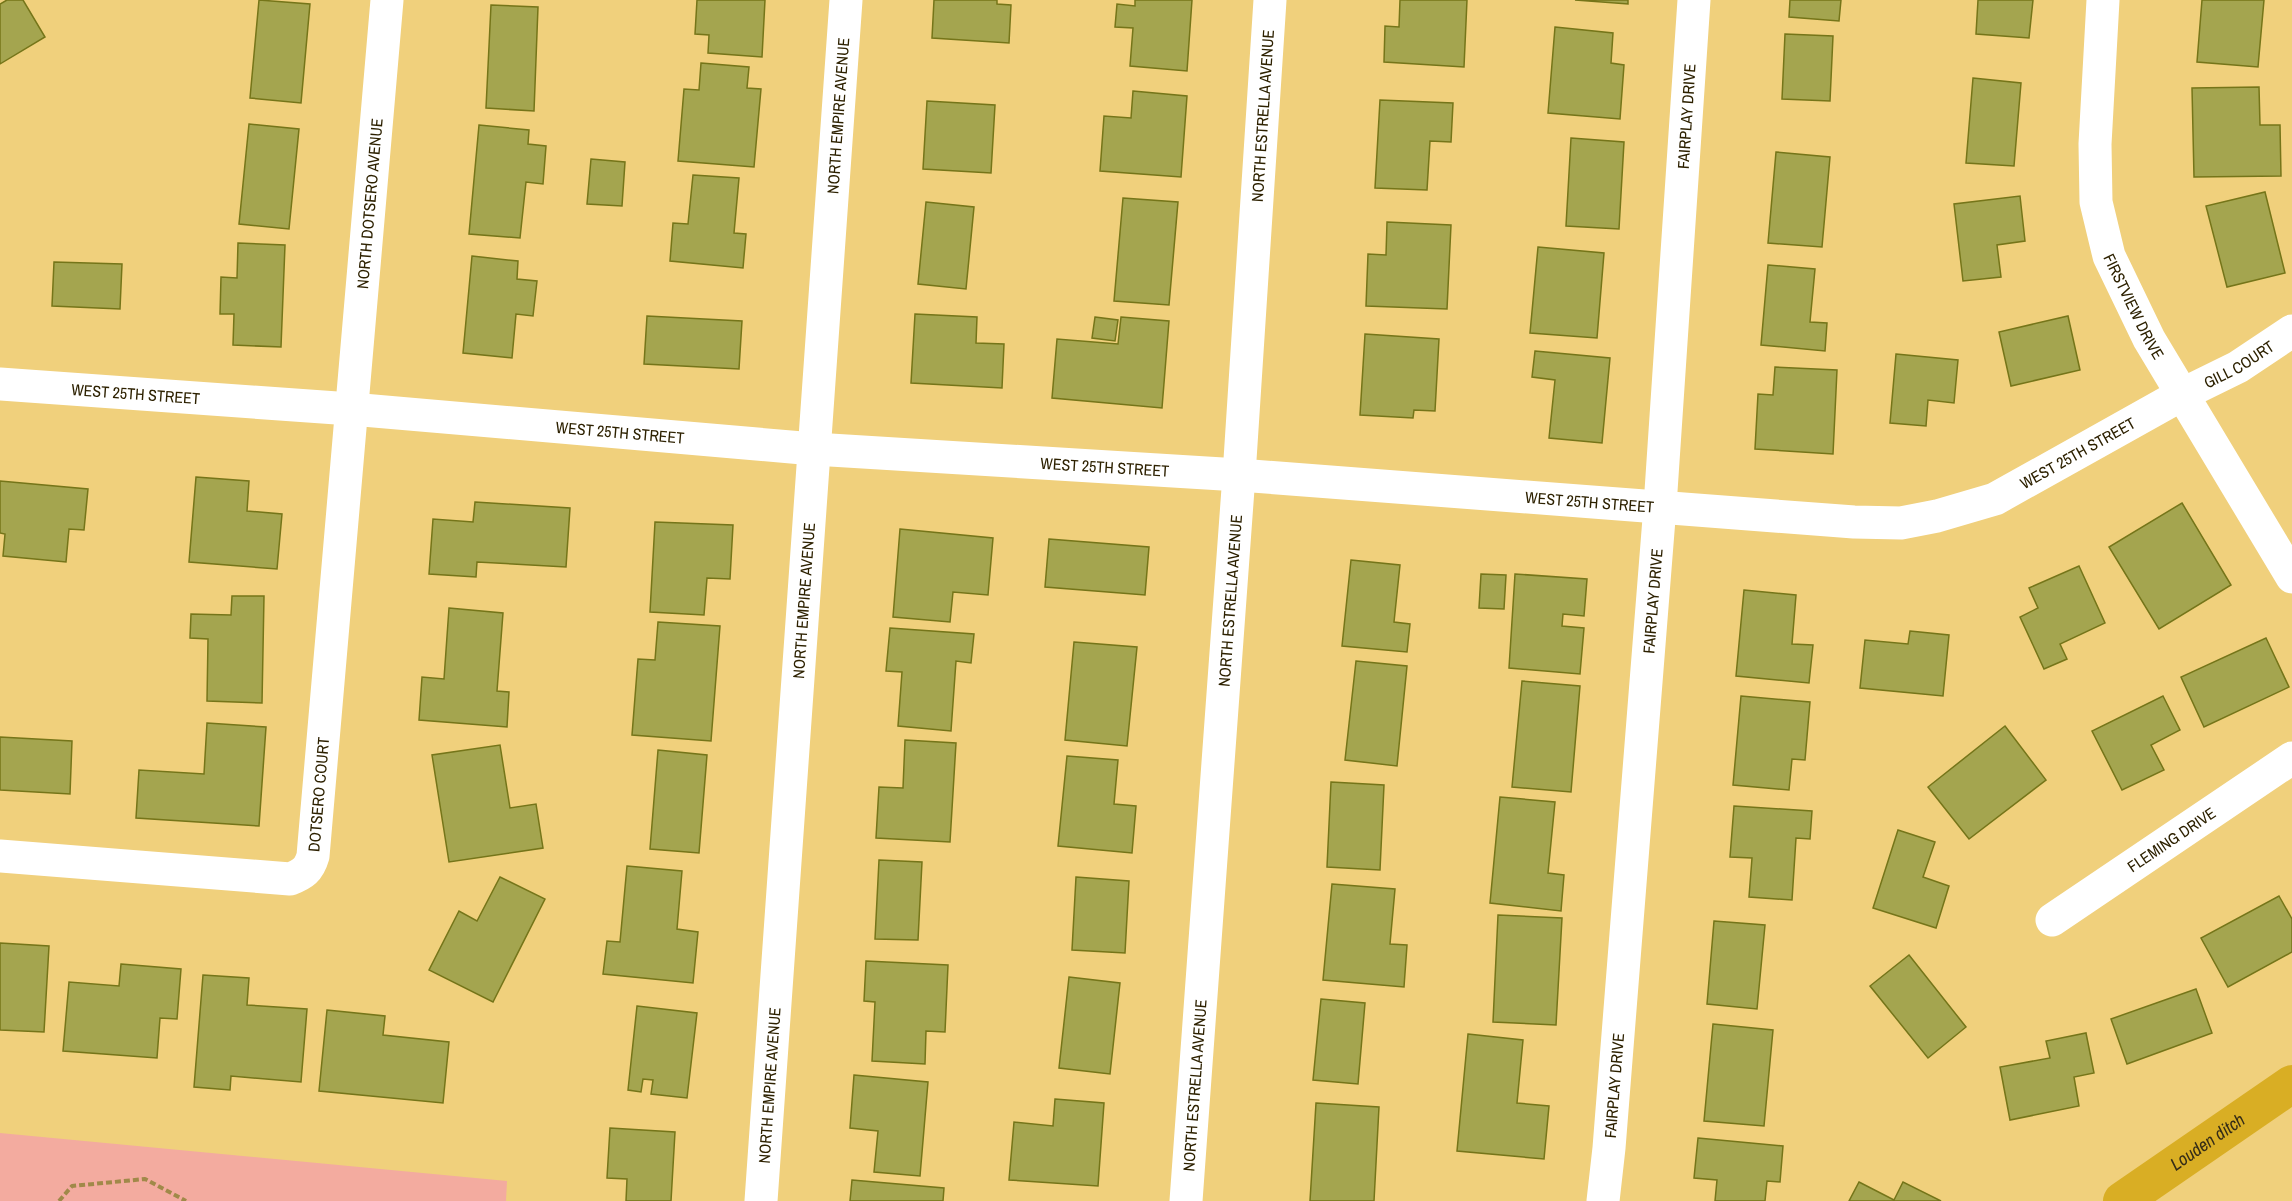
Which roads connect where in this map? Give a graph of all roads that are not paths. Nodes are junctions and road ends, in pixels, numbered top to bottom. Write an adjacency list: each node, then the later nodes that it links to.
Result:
1 (387, 0): 9 (street, NORTH DOTSERO AVENUE)
2 (846, 0): 10 (street, NORTH EMPIRE AVENUE)
3 (1270, 0): 11 (street, NORTH ESTRELLA AVENUE)
4 (1694, 0): 12 (street, FAIRPLAY DRIVE)
5 (2103, 0): 8 (street, FIRSTVIEW DRIVE)
6 (2292, 331): 8 (street, GILL COURT)
7 (0, 384): 9 (street, WEST 25TH STREET)
8 (2181, 394): 12 (street, WEST 25TH STREET); 13 (street, FIRSTVIEW DRIVE)
9 (351, 409): 10 (street, WEST 25TH STREET); 15 (street, DOTSERO COURT)
10 (814, 449): 11 (street, WEST 25TH STREET); 17 (street, NORTH EMPIRE AVENUE)
11 (1239, 475): 12 (street, WEST 25TH STREET); 18 (street, NORTH ESTRELLA AVENUE)
12 (1660, 506): 19 (street, FAIRPLAY DRIVE)
13 (2292, 577)
14 (2292, 758): 16 (street, FLEMING DRIVE)
15 (0, 856)
16 (2052, 920)
17 (761, 1201)
18 (1186, 1201)
19 (1603, 1201)

